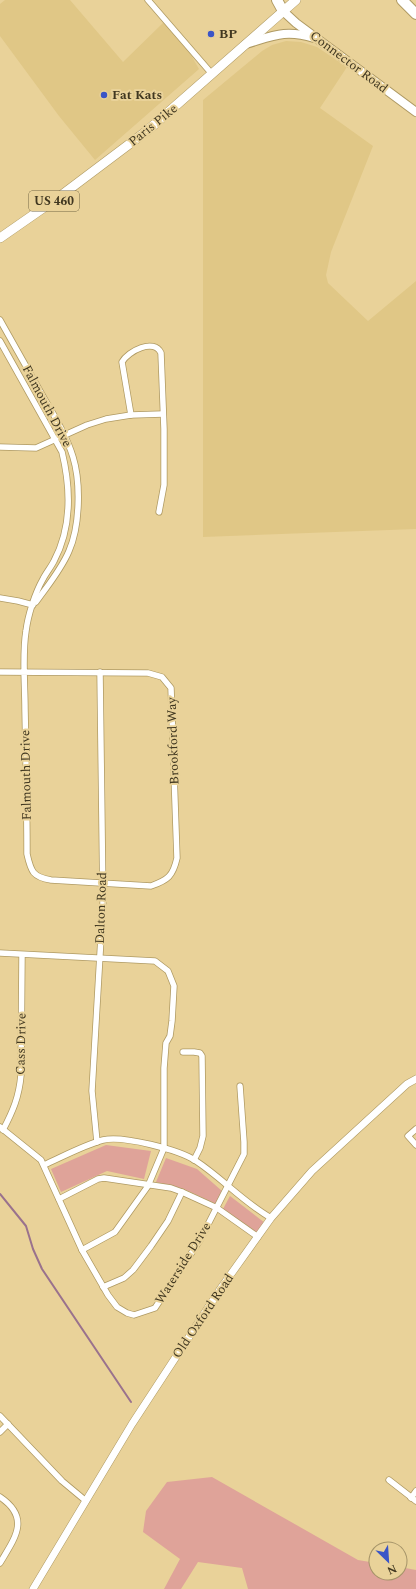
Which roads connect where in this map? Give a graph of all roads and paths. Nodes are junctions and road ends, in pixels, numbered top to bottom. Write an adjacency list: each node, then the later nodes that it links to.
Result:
1 (148, 0): 9 (street)
2 (277, 0): 5 (highway)
3 (296, 0): 5 (main road, Paris Pike / US 460)
4 (402, 0): 6 (highway)
5 (283, 11): 7 (main road, Connector Road); 8 (main road, Paris Pike / US 460)
6 (416, 14)
7 (319, 40): 8 (main road); 10 (main road, Connector Road)
8 (245, 45): 9 (main road, Paris Pike / US 460)
9 (212, 74): 11 (main road, Paris Pike / US 460)
10 (416, 112)
11 (0, 238)
12 (0, 320): 16 (street, Falmouth Drive)
13 (0, 341): 17 (street, Falmouth Drive)
14 (163, 414): 15 (street); 15 (street); 19 (street)
15 (131, 415): 16 (street)
16 (65, 434): 17 (street); 21 (street, Falmouth Drive)
17 (56, 440): 18 (street); 21 (street, Falmouth Drive)
18 (0, 447)
19 (159, 512)
20 (0, 598): 21 (street)
21 (33, 605): 22 (street, Falmouth Drive)
22 (24, 671): 23 (street, Brookford Way); 24 (street, Brookford Way); 25 (street, Falmouth Drive)
23 (0, 672)
24 (100, 672): 25 (street, Dalton Road); 25 (street, Brookford Way)
25 (103, 884): 28 (street, Dalton Road)
26 (0, 953): 27 (street)
27 (22, 954): 28 (street); 32 (street, Cass Drive)
28 (99, 959): 34 (street, Dalton Road); 36 (street)
29 (183, 1052): 37 (street)
30 (416, 1079): 44 (street, Old Oxford Road)
31 (240, 1086): 40 (street, Waterside Drive)
32 (1, 1128): 38 (street, Waterside Drive)
33 (416, 1129): 35 (street)
34 (97, 1142): 36 (street); 38 (street)
35 (416, 1146)
36 (164, 1148): 37 (street); 39 (street)
37 (194, 1160): 40 (street)
38 (44, 1165): 42 (street, Waterside Drive)
39 (149, 1184): 41 (street); 42 (street); 46 (street)
40 (228, 1187): 43 (street, Waterside Drive); 44 (street)
41 (182, 1192): 43 (street); 47 (street)
42 (58, 1199): 46 (street, Waterside Drive)
43 (217, 1208): 45 (street); 47 (street, Waterside Drive)
44 (271, 1218): 45 (street, Old Oxford Road)
45 (258, 1237): 55 (street, Old Oxford Road)
46 (82, 1250): 47 (street, Waterside Drive)
47 (103, 1287)
48 (0, 1416): 49 (street)
49 (8, 1424): 50 (street); 55 (street)
50 (0, 1432)
51 (388, 1480): 54 (street)
52 (416, 1491): 54 (street)
53 (0, 1497): 57 (street)
54 (410, 1498): 56 (street)
55 (86, 1501): 58 (street, Old Oxford Road)
56 (416, 1502)
57 (0, 1563)
58 (33, 1589)

